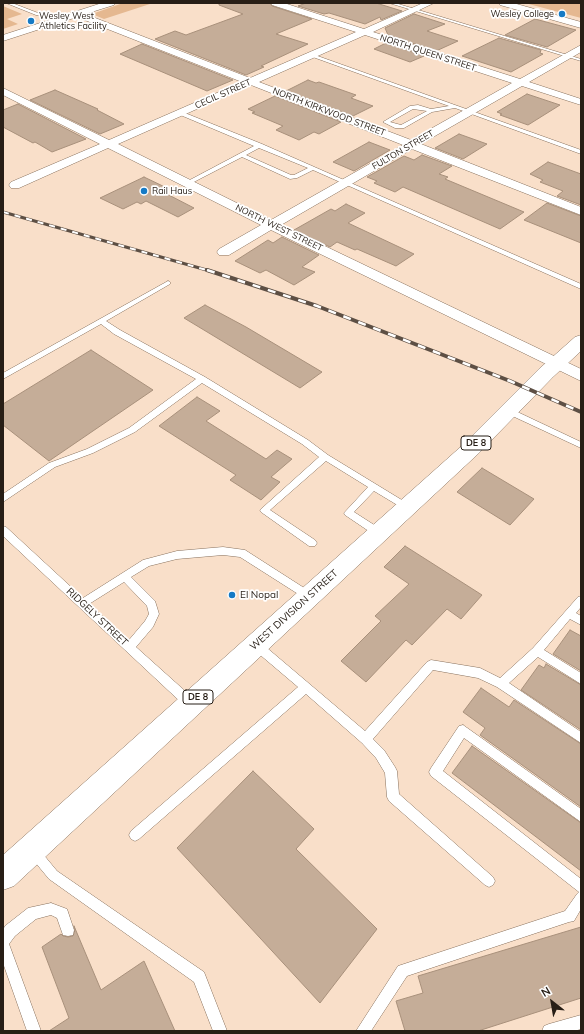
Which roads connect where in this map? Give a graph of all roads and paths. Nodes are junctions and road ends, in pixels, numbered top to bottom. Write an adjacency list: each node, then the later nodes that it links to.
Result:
1 (8, 3): 9 (lane)
2 (111, 3): 8 (street)
3 (275, 3): 11 (street, NORTH QUEEN STREET)
4 (391, 3): 7 (lane)
5 (430, 3): 7 (street, CECIL STREET)
6 (503, 3): 10 (street)
7 (415, 10): 11 (street, CECIL STREET); 15 (lane)
8 (78, 14): 9 (street); 17 (street, NORTH KIRKWOOD STREET)
9 (60, 20): 12 (street)
10 (581, 25)
11 (364, 32): 14 (street, CECIL STREET); 18 (street, NORTH QUEEN STREET)
12 (3, 38)
13 (581, 48): 15 (street, FULTON STREET)
14 (312, 55): 17 (street, CECIL STREET); 21 (lane)
15 (567, 56): 16 (lane); 18 (street, FULTON STREET)
16 (581, 60)
17 (250, 82): 24 (street, CECIL STREET); 26 (street, NORTH KIRKWOOD STREET)
18 (520, 82): 20 (street, NORTH QUEEN STREET); 23 (street, FULTON STREET)
19 (3, 91): 25 (street, NORTH WEST STREET)
20 (581, 102)
21 (454, 107): 22 (lane); 23 (lane)
22 (431, 111): 22 (lane)
23 (470, 112): 26 (street, FULTON STREET); 28 (lane)
24 (180, 113): 25 (street, CECIL STREET); 27 (lane)
25 (109, 143): 32 (street, NORTH WEST STREET); 33 (street, CECIL STREET)
26 (413, 144): 31 (street, FULTON STREET); 34 (street, NORTH KIRKWOOD STREET)
27 (260, 145): 29 (lane); 30 (lane)
28 (581, 152)
29 (242, 155): 30 (lane); 32 (lane)
30 (313, 168): 31 (lane)
31 (346, 182): 35 (street, FULTON STREET); 38 (lane)
32 (188, 183): 35 (street, NORTH WEST STREET)
33 (15, 185)
34 (581, 211)
35 (271, 225): 36 (street, FULTON STREET); 41 (street, NORTH WEST STREET)
36 (224, 252)
37 (168, 283): 39 (lane)
38 (581, 287)
39 (101, 321): 42 (lane); 44 (lane)
40 (581, 340): 41 (highway, WEST DIVISION STREET / DE 8)
41 (555, 364): 43 (street, NORTH WEST STREET); 45 (highway, WEST DIVISION STREET / DE 8)
42 (3, 376)
43 (581, 376)
44 (202, 379): 47 (lane); 49 (lane)
45 (509, 411): 46 (lane); 50 (highway, WEST DIVISION STREET / DE 8)
46 (581, 446)
47 (325, 457): 48 (lane); 53 (lane)
48 (374, 486): 50 (lane); 52 (lane)
49 (3, 499)
50 (407, 507): 52 (highway, WEST DIVISION STREET / DE 8)
51 (3, 530): 57 (lane, RIDGELY STREET)
52 (379, 533): 55 (highway, WEST DIVISION STREET / DE 8)
53 (312, 543)
54 (124, 576): 55 (lane); 57 (lane); 61 (lane)
55 (309, 596): 60 (highway, WEST DIVISION STREET / DE 8)
56 (581, 600): 58 (lane)
57 (82, 603): 61 (lane, RIDGELY STREET)
58 (570, 614): 59 (lane); 62 (lane)
59 (581, 620)
60 (256, 645): 65 (lane); 66 (highway, WEST DIVISION STREET / DE 8)
61 (130, 647): 66 (lane, RIDGELY STREET)
62 (537, 651): 63 (lane); 64 (lane)
63 (581, 679)
64 (501, 684): 67 (lane); 68 (lane)
65 (305, 688): 68 (lane); 70 (lane)
66 (191, 704): 71 (highway, WEST DIVISION STREET / DE 8)
67 (581, 738)
68 (366, 739): 73 (lane)
69 (581, 816): 74 (lane)
70 (136, 835)
71 (32, 849): 72 (highway, WEST DIVISION STREET / DE 8); 80 (lane)
72 (3, 875)
73 (489, 881)
74 (581, 887)
75 (581, 898): 81 (lane)
76 (68, 930): 77 (lane)
77 (3, 943): 79 (lane)
78 (581, 1022): 82 (lane)
79 (34, 1031)
80 (220, 1031)
81 (363, 1031)
82 (549, 1031)

